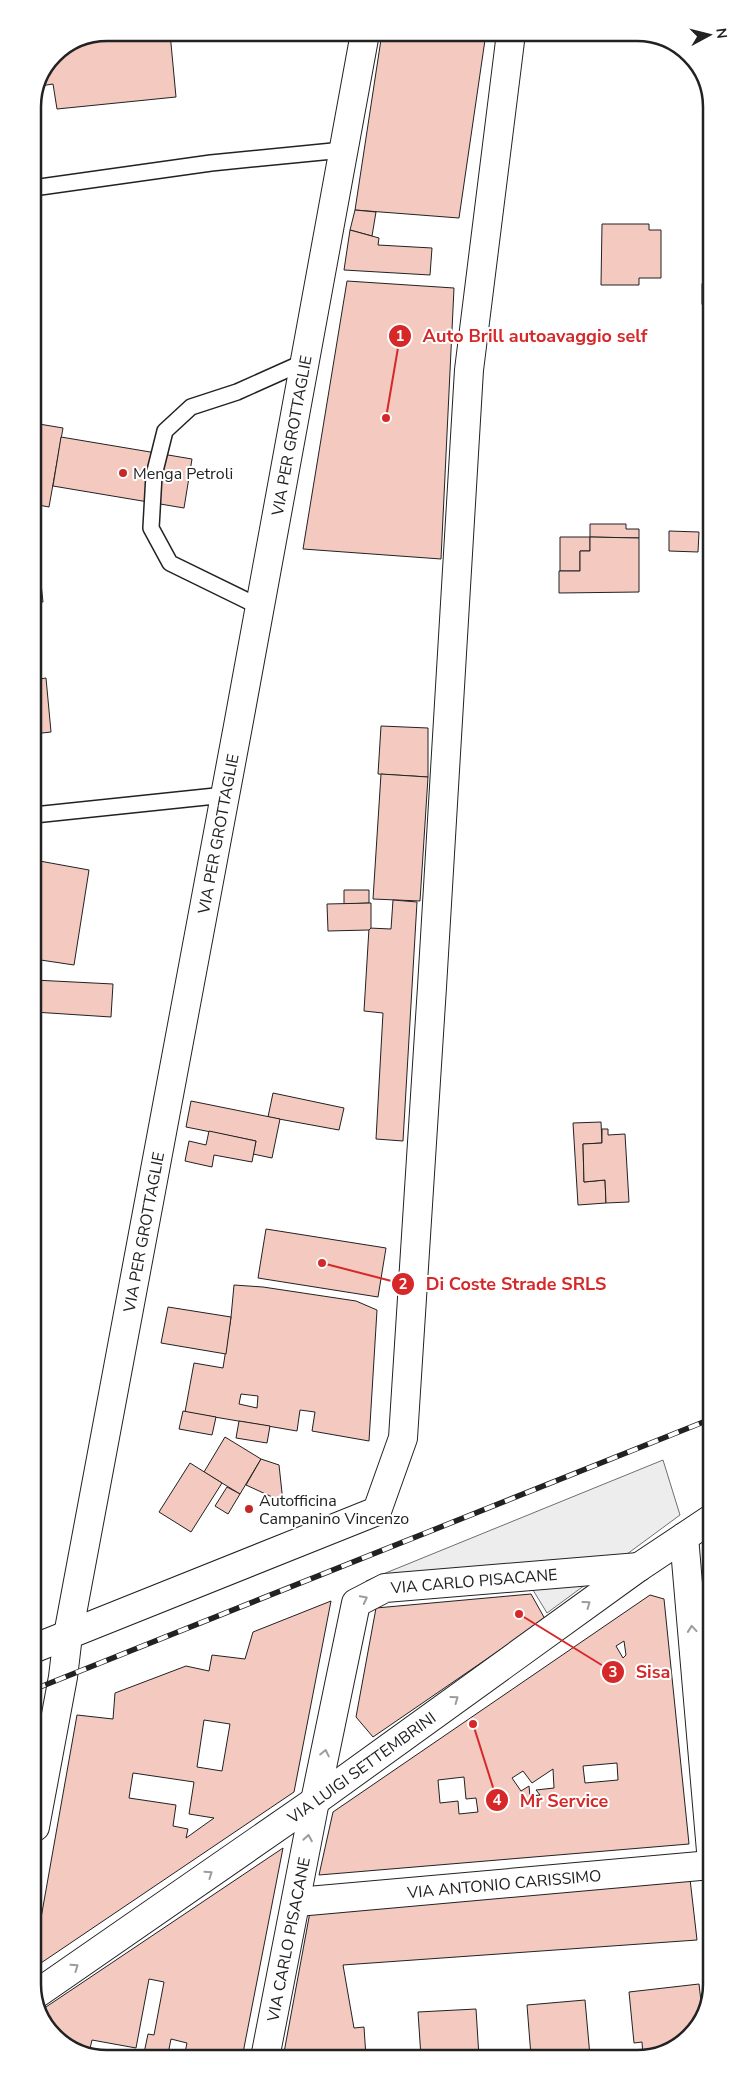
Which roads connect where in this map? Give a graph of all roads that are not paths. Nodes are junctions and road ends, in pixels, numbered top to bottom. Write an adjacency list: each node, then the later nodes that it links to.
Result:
1 (363, 41): 3 (street, VIA PER GROTTAGLIE)
2 (510, 41): 12 (street)
3 (343, 150): 4 (lane); 5 (street, VIA PER GROTTAGLIE)
4 (41, 187)
5 (304, 362): 6 (street, VIA PER GROTTAGLIE); 6 (lane)
6 (260, 607): 7 (street, VIA PER GROTTAGLIE)
7 (225, 795): 8 (lane); 12 (street, VIA PER GROTTAGLIE)
8 (41, 814)
9 (703, 1524): 10 (street, VIA LUIGI SETTEMBRINI)
10 (684, 1537): 11 (street, VIA LUIGI SETTEMBRINI); 14 (street, one-way to 10)
11 (639, 1567): 16 (street, VIA LUIGI SETTEMBRINI, one-way to 11); 16 (street, VIA CARLO PISACANE, one-way to 11)
12 (68, 1635): 13 (street); 15 (street, VIA PER GROTTAGLIE)
13 (41, 1646)
14 (703, 1758)
15 (41, 1795)
16 (314, 1801): 18 (street, VIA CARLO PISACANE, one-way to 16); 19 (street, VIA LUIGI SETTEMBRINI, one-way to 16)
17 (703, 1866): 18 (street, VIA ANTONIO CARISSIMO)
18 (297, 1902): 20 (street, VIA CARLO PISACANE)
19 (42, 1990)
20 (267, 2050)

